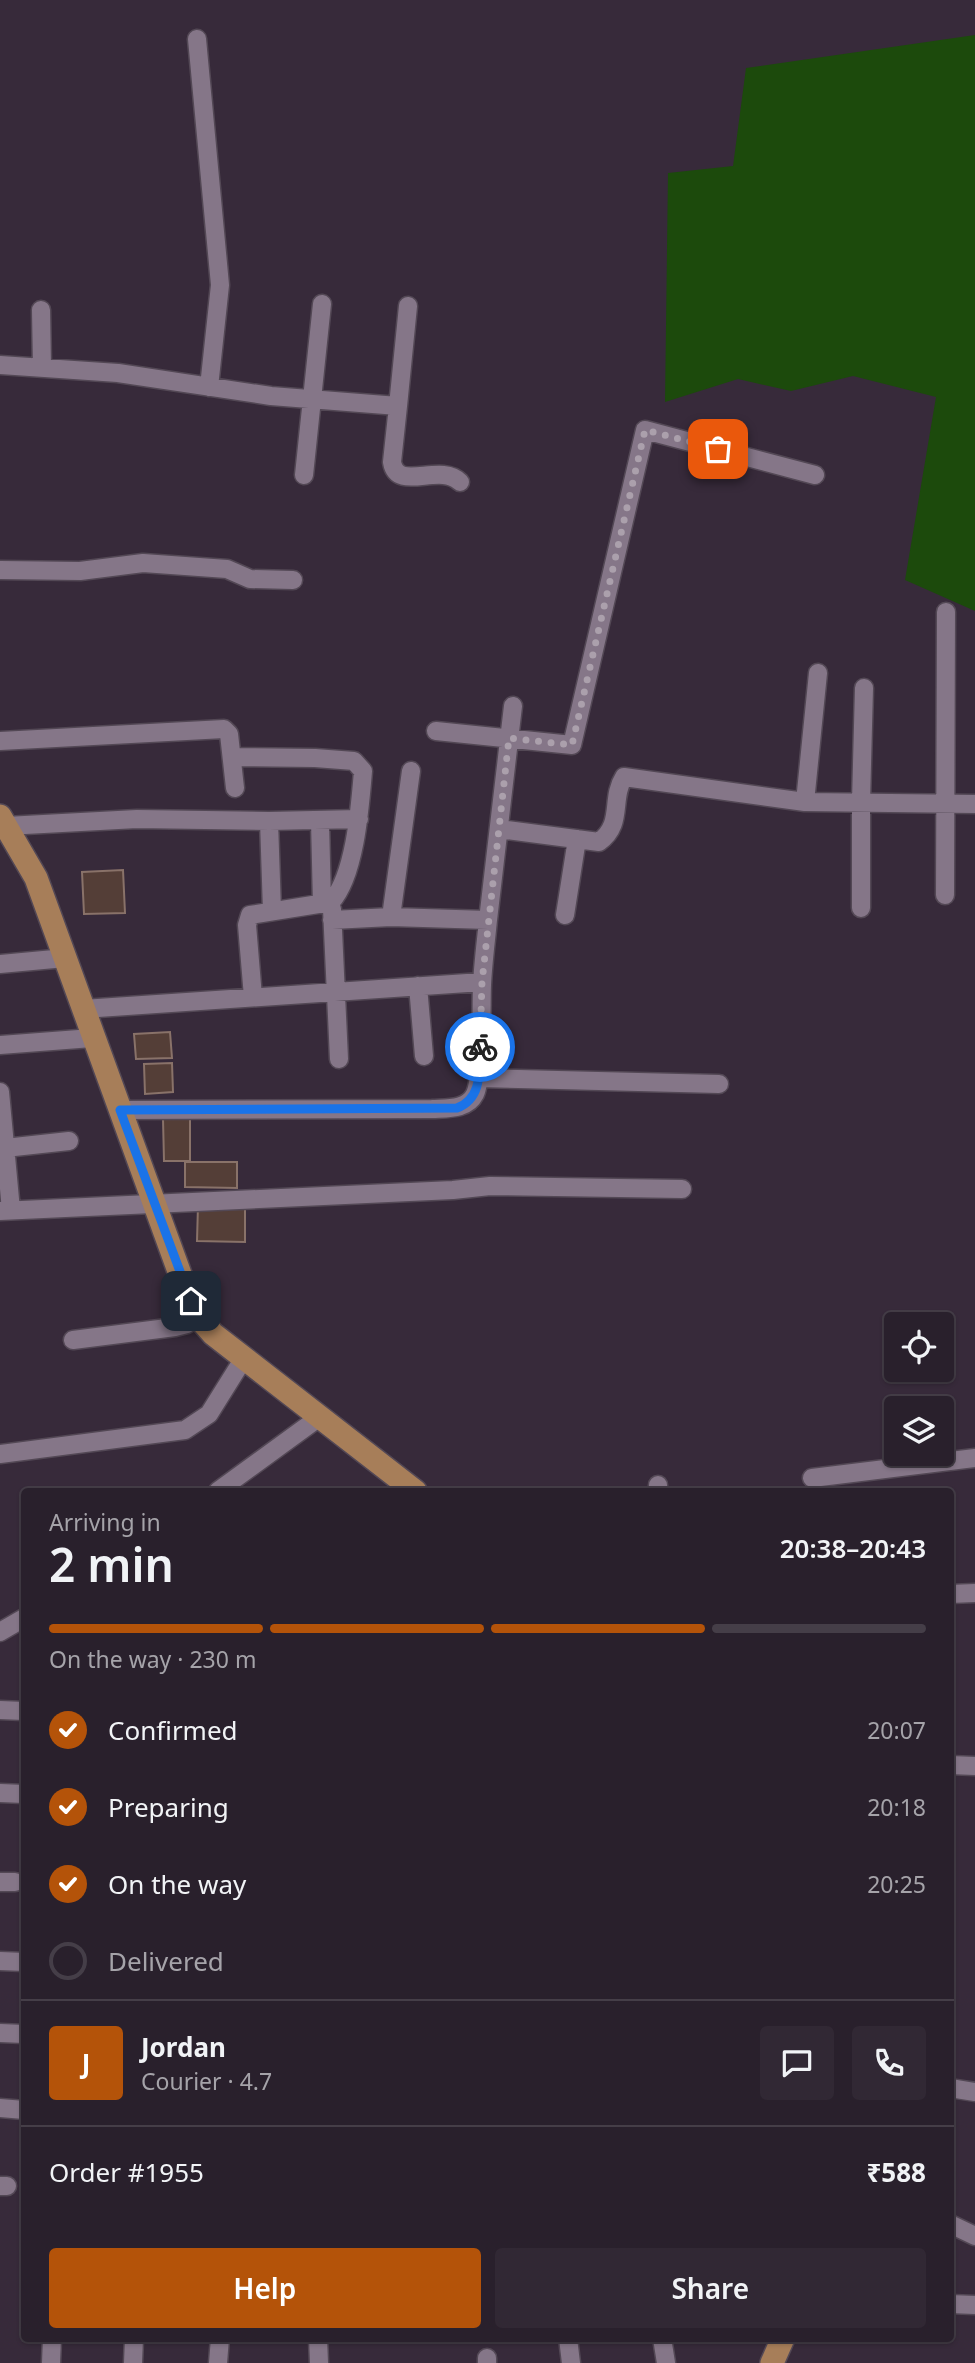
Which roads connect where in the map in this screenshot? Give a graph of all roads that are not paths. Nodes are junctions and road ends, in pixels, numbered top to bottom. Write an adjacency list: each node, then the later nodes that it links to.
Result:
1 (197, 39): 7 (street)
2 (322, 304): 8 (street)
3 (408, 306): 9 (street)
4 (41, 310): 6 (street)
5 (0, 365): 6 (street)
6 (42, 367): 7 (street)
7 (209, 387): 8 (street)
8 (312, 400): 9 (street); 10 (street)
9 (398, 406): 12 (street)
10 (304, 475)
11 (815, 475): 20 (street)
12 (460, 482)
13 (0, 570): 14 (street)
14 (293, 580)
15 (946, 612): 27 (street)
16 (818, 673): 25 (street)
17 (864, 688): 26 (street)
18 (513, 706): 20 (street)
19 (436, 731): 20 (street)
20 (509, 738): 33 (street)
21 (0, 741): 22 (street)
22 (232, 757): 24 (street); 29 (street)
23 (411, 771): 40 (street)
24 (235, 788)
25 (805, 802): 26 (street); 34 (street)
26 (861, 802): 27 (street); 36 (street)
27 (945, 804): 28 (street); 35 (street)
28 (975, 804)
29 (359, 818): 32 (street); 37 (street)
30 (3, 821): 31 (street); 42 (main road)
31 (269, 821): 32 (street); 38 (street)
32 (320, 821): 37 (street)
33 (499, 829): 34 (street); 41 (street)
34 (577, 839): 39 (street)
35 (945, 895)
36 (861, 908)
37 (328, 909): 38 (street); 40 (street); 46 (street)
38 (272, 911): 47 (street)
39 (565, 915)
40 (391, 917): 41 (street)
41 (488, 919): 44 (street)
42 (65, 958): 43 (street); 48 (main road)
43 (0, 964)
44 (482, 982): 45 (street); 53 (street)
45 (418, 986): 46 (street); 51 (street)
46 (337, 992): 47 (street); 52 (street)
47 (253, 998): 48 (street)
48 (83, 1009): 49 (main road)
49 (92, 1038): 50 (street); 56 (main road)
50 (0, 1045)
51 (424, 1056)
52 (339, 1059)
53 (478, 1078): 54 (street); 56 (street)
54 (719, 1084)
55 (0, 1092): 58 (street)
56 (120, 1110): 60 (main road)
57 (69, 1141): 58 (street)
58 (5, 1148): 61 (street)
59 (682, 1189): 60 (street)
60 (154, 1203): 61 (street); 62 (main road)
61 (6, 1211)
62 (198, 1317): 63 (street); 64 (main road)
63 (73, 1340)
64 (244, 1359): 65 (main road); 66 (street)
65 (321, 1416): 69 (street); 70 (main road)
66 (0, 1454)
67 (975, 1458): 68 (street)
68 (812, 1478)
69 (222, 1488)
70 (411, 1488)
71 (975, 1593): 72 (street)
72 (954, 1594)
73 (21, 1620): 74 (street)
74 (0, 1632)
75 (0, 1710): 76 (street)
76 (21, 1711)
77 (954, 1765): 78 (street)
78 (975, 1766)
79 (0, 1793): 80 (street)
80 (21, 1794)
81 (0, 1961): 82 (street)
82 (21, 1962)
83 (0, 2033): 84 (street)
84 (21, 2034)
85 (954, 2089): 86 (street)
86 (975, 2092)
87 (0, 2108): 88 (street)
88 (21, 2109)
89 (954, 2226): 90 (street)
90 (975, 2236)
91 (954, 2304): 92 (street)
92 (975, 2305)
93 (52, 2342): 100 (street)
94 (134, 2342): 101 (street)
95 (220, 2342): 102 (street)
96 (318, 2342): 103 (street)
97 (568, 2342): 104 (street)
98 (663, 2342): 105 (street)
99 (781, 2342): 106 (main road)
100 (51, 2363)
101 (133, 2363)
102 (218, 2363)
103 (319, 2363)
104 (571, 2363)
105 (666, 2363)
106 (772, 2363)

